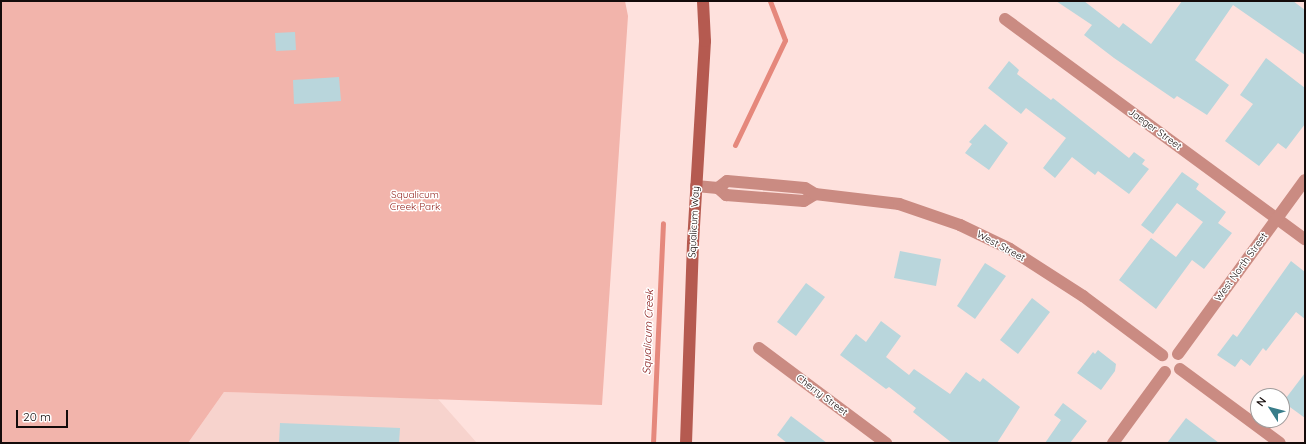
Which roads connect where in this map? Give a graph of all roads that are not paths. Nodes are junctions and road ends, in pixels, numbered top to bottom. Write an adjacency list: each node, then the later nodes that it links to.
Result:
1 (703, 1): 4 (street, Squalicum Way)
2 (1005, 19): 5 (street, Jaeger Street)
3 (1305, 180): 5 (street, West North Street)
4 (696, 186): 9 (street, West Street); 12 (street, Squalicum Way)
5 (1277, 218): 6 (street, Jaeger Street); 8 (street, West North Street)
6 (1305, 239)
7 (759, 348): 13 (street, Cherry Street)
8 (1178, 354): 9 (street); 10 (street)
9 (1162, 355): 11 (street)
10 (1180, 369): 11 (street); 15 (street)
11 (1165, 372): 14 (street)
12 (686, 443)
13 (886, 443)
14 (1113, 443)
15 (1280, 443)

